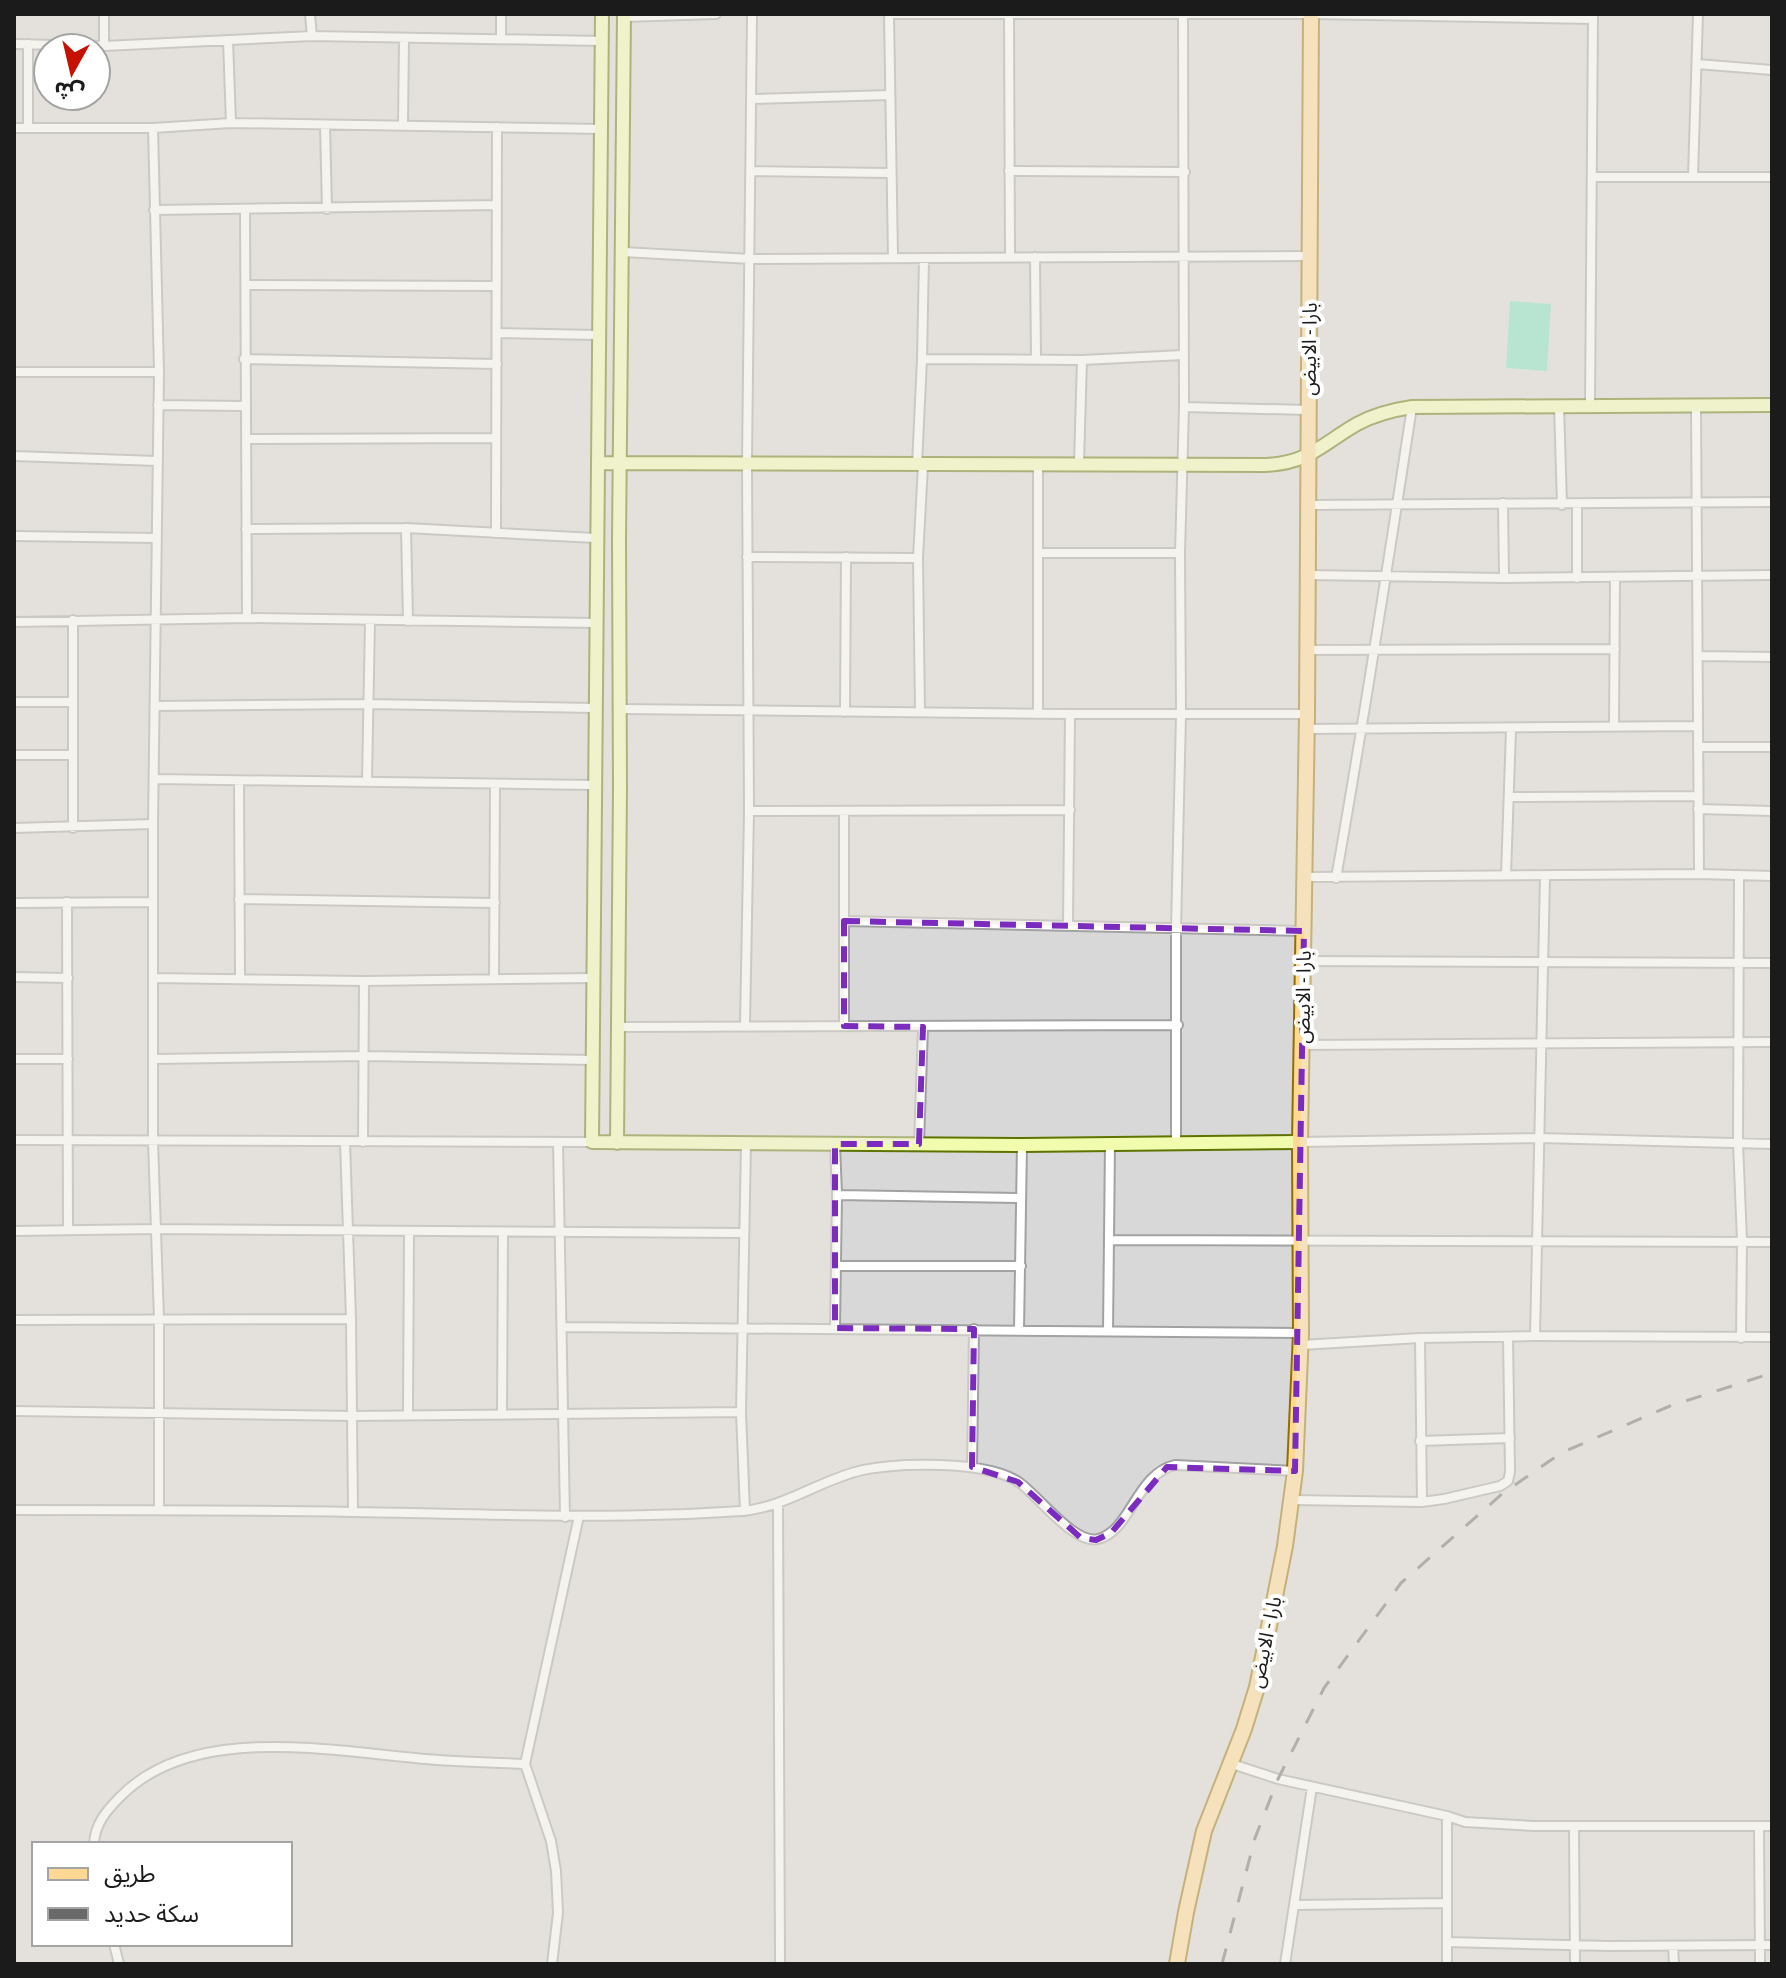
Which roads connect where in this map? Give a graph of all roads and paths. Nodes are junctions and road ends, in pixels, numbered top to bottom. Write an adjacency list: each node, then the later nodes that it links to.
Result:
1 (310, 14): 14 (street)
2 (501, 14): 15 (street)
3 (602, 14): 18 (main road)
4 (716, 14): 9 (street)
5 (752, 14): 26 (street)
6 (892, 14): 10 (street); 25 (street)
7 (1311, 14): 12 (street); 13 (street); 49 (main road, بارا - الابيض)
8 (1698, 14): 23 (street)
9 (624, 15): 46 (main road)
10 (1010, 15): 11 (street); 36 (street)
11 (1163, 15): 12 (street)
12 (1183, 16): 37 (street)
13 (1593, 17): 40 (street)
14 (312, 36): 16 (street); 17 (street)
15 (501, 38): 16 (street); 18 (street)
16 (404, 39): 29 (street)
17 (228, 40): 22 (street); 27 (street)
18 (603, 41): 34 (main road)
19 (14, 44): 20 (street)
20 (28, 44): 21 (street); 32 (street)
21 (32, 44)
22 (112, 46)
23 (1697, 64): 24 (street); 39 (street)
24 (1772, 70)
25 (890, 95): 26 (street); 38 (street)
26 (752, 99): 35 (street)
27 (231, 123): 28 (street); 33 (street)
28 (325, 125): 29 (street); 44 (street)
29 (403, 125): 30 (street)
30 (497, 127): 34 (street); 42 (street)
31 (14, 128): 32 (street)
32 (28, 128): 33 (street)
33 (153, 128): 45 (street)
34 (602, 129): 57 (main road)
35 (751, 171): 38 (street); 53 (street)
36 (1009, 171): 37 (street); 47 (street)
37 (1185, 172): 48 (street)
38 (890, 173): 50 (street)
39 (1693, 176): 40 (street); 41 (street)
40 (1593, 177): 68 (street)
41 (1772, 177)
42 (496, 205): 44 (street); 55 (street)
43 (245, 209): 44 (street); 45 (street); 54 (street)
44 (327, 209)
45 (154, 210): 65 (street)
46 (623, 252): 53 (street); 82 (main road)
47 (1010, 256): 51 (street); 52 (street)
48 (1184, 256): 49 (street); 51 (street); 58 (street)
49 (1310, 256): 74 (main road, بارا - الابيض)
50 (893, 257): 52 (street); 53 (street)
51 (1035, 257): 61 (street)
52 (924, 258): 60 (street)
53 (751, 259): 80 (street)
54 (246, 285): 55 (street); 59 (street)
55 (496, 286): 56 (street)
56 (498, 333): 57 (street); 63 (street)
57 (599, 335): 81 (main road)
58 (1183, 355): 62 (street); 72 (street)
59 (244, 359): 63 (street); 71 (street)
60 (922, 359): 61 (street); 85 (street)
61 (1036, 359): 62 (street)
62 (1082, 360): 83 (street)
63 (497, 364): 75 (street)
64 (14, 372): 65 (street)
65 (159, 372): 66 (street)
66 (158, 405): 71 (street); 79 (street)
67 (1559, 405): 68 (main road); 73 (main road); 93 (street)
68 (1590, 405): 69 (main road)
69 (1696, 405): 70 (main road); 87 (street)
70 (1772, 405)
71 (244, 406): 76 (street)
72 (1184, 407): 74 (street); 86 (street)
73 (1412, 407): 78 (main road); 90 (street)
74 (1308, 410): 78 (main road, بارا - الابيض)
75 (495, 438): 76 (street); 96 (street)
76 (246, 439): 95 (street)
77 (14, 456): 79 (street)
78 (1309, 456): 86 (main road); 92 (main road, بارا - الابيض)
79 (157, 461): 98 (street)
80 (747, 462): 82 (main road); 85 (main road); 102 (street)
81 (598, 463): 82 (main road); 99 (main road)
82 (620, 463): 129 (main road)
83 (1079, 463): 84 (main road); 86 (main road)
84 (1038, 464): 85 (main road); 100 (street)
85 (920, 465): 104 (street)
86 (1183, 466): 101 (street)
87 (1697, 501): 88 (street); 91 (street); 107 (street)
88 (1772, 502)
89 (1503, 503): 90 (street); 93 (street); 109 (street)
90 (1397, 504): 92 (street); 108 (street)
91 (1577, 504): 93 (street); 110 (street)
92 (1309, 505): 105 (main road, بارا - الابيض)
93 (1562, 505)
94 (406, 528): 95 (street); 96 (street); 116 (street)
95 (246, 529): 112 (street)
96 (496, 533): 99 (street)
97 (14, 536): 98 (street)
98 (156, 538): 114 (street)
99 (595, 538): 118 (main road)
100 (1039, 553): 101 (street); 133 (street)
101 (1180, 553): 135 (street)
102 (747, 557): 103 (street); 130 (street)
103 (846, 557): 104 (street); 131 (street)
104 (918, 558): 132 (street)
105 (1308, 575): 108 (street); 120 (main road, بارا - الابيض)
106 (1772, 575): 107 (street)
107 (1698, 576): 111 (street); 122 (street)
108 (1386, 578): 109 (street); 121 (street)
109 (1504, 578): 110 (street)
110 (1577, 578): 111 (street)
111 (1615, 578): 119 (street)
112 (247, 618): 114 (street); 115 (street)
113 (73, 620): 114 (street); 117 (street); 125 (street)
114 (157, 620): 127 (street)
115 (370, 621): 116 (street); 126 (street)
116 (408, 621): 118 (street)
117 (14, 622)
118 (597, 623): 128 (main road)
119 (1615, 649): 121 (street); 138 (street)
120 (1307, 650): 121 (street); 136 (main road, بارا - الابيض)
121 (1373, 650): 139 (street)
122 (1699, 656): 123 (street); 137 (street)
123 (1772, 657)
124 (14, 702): 125 (street)
125 (72, 702): 144 (street)
126 (370, 704): 127 (street); 128 (street); 146 (street)
127 (156, 706): 145 (street)
128 (595, 708): 149 (main road)
129 (620, 709): 130 (street); 191 (main road)
130 (748, 711): 131 (street); 154 (street)
131 (845, 712): 132 (street)
132 (920, 712): 133 (street)
133 (1038, 714): 134 (street)
134 (1070, 714): 135 (street); 153 (street)
135 (1181, 715): 136 (street); 175 (street)
136 (1307, 721): 139 (street); 166 (main road, بارا - الابيض)
137 (1698, 726): 138 (street); 141 (street)
138 (1614, 727): 140 (street)
139 (1363, 728): 140 (street); 167 (street)
140 (1511, 729): 151 (street)
141 (1698, 747): 142 (street); 150 (street)
142 (1772, 747)
143 (14, 755): 144 (street)
144 (73, 755): 159 (street)
145 (155, 779): 147 (street); 157 (street)
146 (367, 781): 147 (street); 148 (street)
147 (239, 782): 168 (street)
148 (495, 785): 149 (street); 172 (street)
149 (594, 785): 185 (main road)
150 (1698, 796): 151 (street); 152 (street)
151 (1509, 797): 162 (street)
152 (1698, 809): 156 (street); 161 (street)
153 (1070, 810): 155 (street); 174 (street)
154 (749, 811): 155 (street); 188 (street)
155 (844, 811): 173 (street)
156 (1772, 811)
157 (153, 824): 159 (street); 170 (street)
158 (14, 828): 159 (street)
159 (73, 828)
160 (1772, 867): 165 (street)
161 (1699, 874): 163 (street); 164 (street)
162 (1506, 875): 163 (street); 167 (street)
163 (1545, 876): 178 (street)
164 (1739, 876): 165 (street); 180 (street)
165 (1767, 876)
166 (1305, 877): 167 (street); 176 (main road, بارا - الابيض)
167 (1336, 878)
168 (239, 899): 172 (street); 184 (street)
169 (67, 902): 170 (street); 171 (street); 182 (street)
170 (153, 902): 183 (street)
171 (14, 903)
172 (495, 903): 186 (street)
173 (844, 921): 174 (street); 190 (street)
174 (1068, 926): 175 (street)
175 (1176, 929): 176 (street); 189 (street)
176 (1304, 931): 177 (main road, بارا - الابيض)
177 (1303, 961): 178 (street); 196 (main road, بارا - الابيض)
178 (1542, 963): 180 (street); 195 (street)
179 (1772, 963): 180 (street)
180 (1738, 964): 193 (street)
181 (14, 977): 182 (street)
182 (68, 978): 199 (street)
183 (154, 978): 184 (street); 200 (street)
184 (240, 978): 187 (street)
185 (594, 978): 186 (street); 201 (main road)
186 (494, 979): 187 (street)
187 (364, 981): 197 (street)
188 (745, 1025): 190 (street); 191 (street)
189 (1178, 1025): 192 (street); 217 (street)
190 (844, 1026): 192 (street)
191 (618, 1027): 211 (main road)
192 (923, 1027): 215 (street)
193 (1738, 1042): 194 (street); 195 (street); 213 (street)
194 (1772, 1042)
195 (1541, 1044): 196 (street); 202 (street)
196 (1302, 1045): 210 (main road, بارا - الابيض)
197 (365, 1056): 200 (street); 201 (street); 207 (street)
198 (14, 1059): 199 (street)
199 (68, 1059): 204 (street)
200 (153, 1059): 205 (street)
201 (593, 1060): 209 (main road)
202 (1539, 1138): 210 (street); 213 (street); 233 (street)
203 (14, 1140): 204 (street)
204 (68, 1141): 205 (street); 222 (street)
205 (153, 1141): 206 (street); 223 (street)
206 (345, 1142): 207 (street); 225 (street)
207 (363, 1142): 208 (street)
208 (558, 1142): 209 (street); 228 (street)
209 (592, 1142): 211 (main road)
210 (1300, 1142): 217 (main road); 231 (main road, بارا - الابيض)
211 (617, 1143): 212 (main road)
212 (746, 1143): 214 (main road); 229 (street)
213 (1738, 1143): 218 (street); 232 (street)
214 (835, 1144): 215 (main road); 220 (street)
215 (919, 1144): 219 (main road)
216 (1110, 1144): 217 (main road); 219 (main road); 230 (street)
217 (1176, 1144)
218 (1772, 1144)
219 (1022, 1145): 221 (street)
220 (837, 1195): 221 (street); 235 (street)
221 (1021, 1198): 236 (street)
222 (68, 1229): 223 (street); 224 (street)
223 (154, 1229): 225 (street); 239 (street)
224 (14, 1231)
225 (347, 1231): 226 (street); 237 (street)
226 (409, 1231): 227 (street); 255 (street)
227 (503, 1233): 228 (street); 256 (street)
228 (561, 1233): 229 (street); 240 (street)
229 (744, 1233): 241 (street)
230 (1109, 1240): 231 (street); 245 (street)
231 (1300, 1241): 233 (street); 251 (main road, بارا - الابيض)
232 (1742, 1241): 233 (street); 234 (street); 250 (street)
233 (1537, 1242): 246 (street)
234 (1772, 1242)
235 (836, 1266): 236 (street); 242 (street)
236 (1021, 1266): 244 (street)
237 (351, 1319): 239 (street); 257 (street)
238 (14, 1320): 239 (street)
239 (159, 1320): 253 (street)
240 (563, 1327): 241 (street); 258 (street)
241 (741, 1327): 242 (street); 254 (street)
242 (835, 1328): 243 (street)
243 (974, 1329): 244 (street); 261 (street)
244 (1019, 1330): 245 (street)
245 (1108, 1331): 251 (street)
246 (1535, 1336): 247 (street); 250 (street)
247 (1508, 1337): 249 (street); 259 (street)
248 (1772, 1337): 250 (street)
249 (1420, 1338): 251 (street); 260 (street)
250 (1741, 1338)
251 (1301, 1339): 262 (main road, بارا - الابيض)
252 (14, 1411): 253 (street)
253 (158, 1412): 257 (street); 267 (street)
254 (741, 1412): 258 (street); 268 (street)
255 (408, 1415): 256 (street); 257 (street)
256 (502, 1415): 258 (street)
257 (352, 1416): 269 (street)
258 (562, 1416): 271 (street)
259 (1510, 1438): 260 (street); 264 (street)
260 (1420, 1441): 264 (street)
261 (972, 1467): 262 (street); 265 (street)
262 (1295, 1471): 263 (main road, بارا - الابيض)
263 (1291, 1500): 264 (street); 272 (main road, بارا - الابيض)
264 (1422, 1502)
265 (778, 1504): 268 (street); 290 (street)
266 (14, 1510): 267 (street)
267 (159, 1510): 269 (street)
268 (745, 1511): 270 (street)
269 (353, 1512): 271 (street)
270 (579, 1516): 271 (street); 273 (street)
271 (565, 1517)
272 (1229, 1763): 274 (street); 291 (main road, بارا - الابيض)
273 (525, 1764): 279 (street); 289 (street)
274 (1312, 1787): 275 (street); 283 (street)
275 (1447, 1816): 278 (street); 282 (street)
276 (1759, 1826): 277 (street); 278 (street); 280 (street)
277 (1772, 1826)
278 (1574, 1827): 287 (street)
279 (94, 1842)
280 (1760, 1874): 281 (street); 285 (street)
281 (1772, 1874)
282 (1447, 1903): 283 (street); 284 (street)
283 (1294, 1905): 292 (street)
284 (1447, 1942): 287 (street); 293 (street)
285 (1760, 1945): 286 (street); 288 (street); 296 (street)
286 (1772, 1945)
287 (1575, 1946): 288 (street); 294 (street)
288 (1673, 1946): 295 (street)
289 (552, 1964)
290 (780, 1964)
291 (1177, 1964)
292 (1285, 1964)
293 (1447, 1964)
294 (1575, 1964)
295 (1674, 1964)
296 (1760, 1964)

